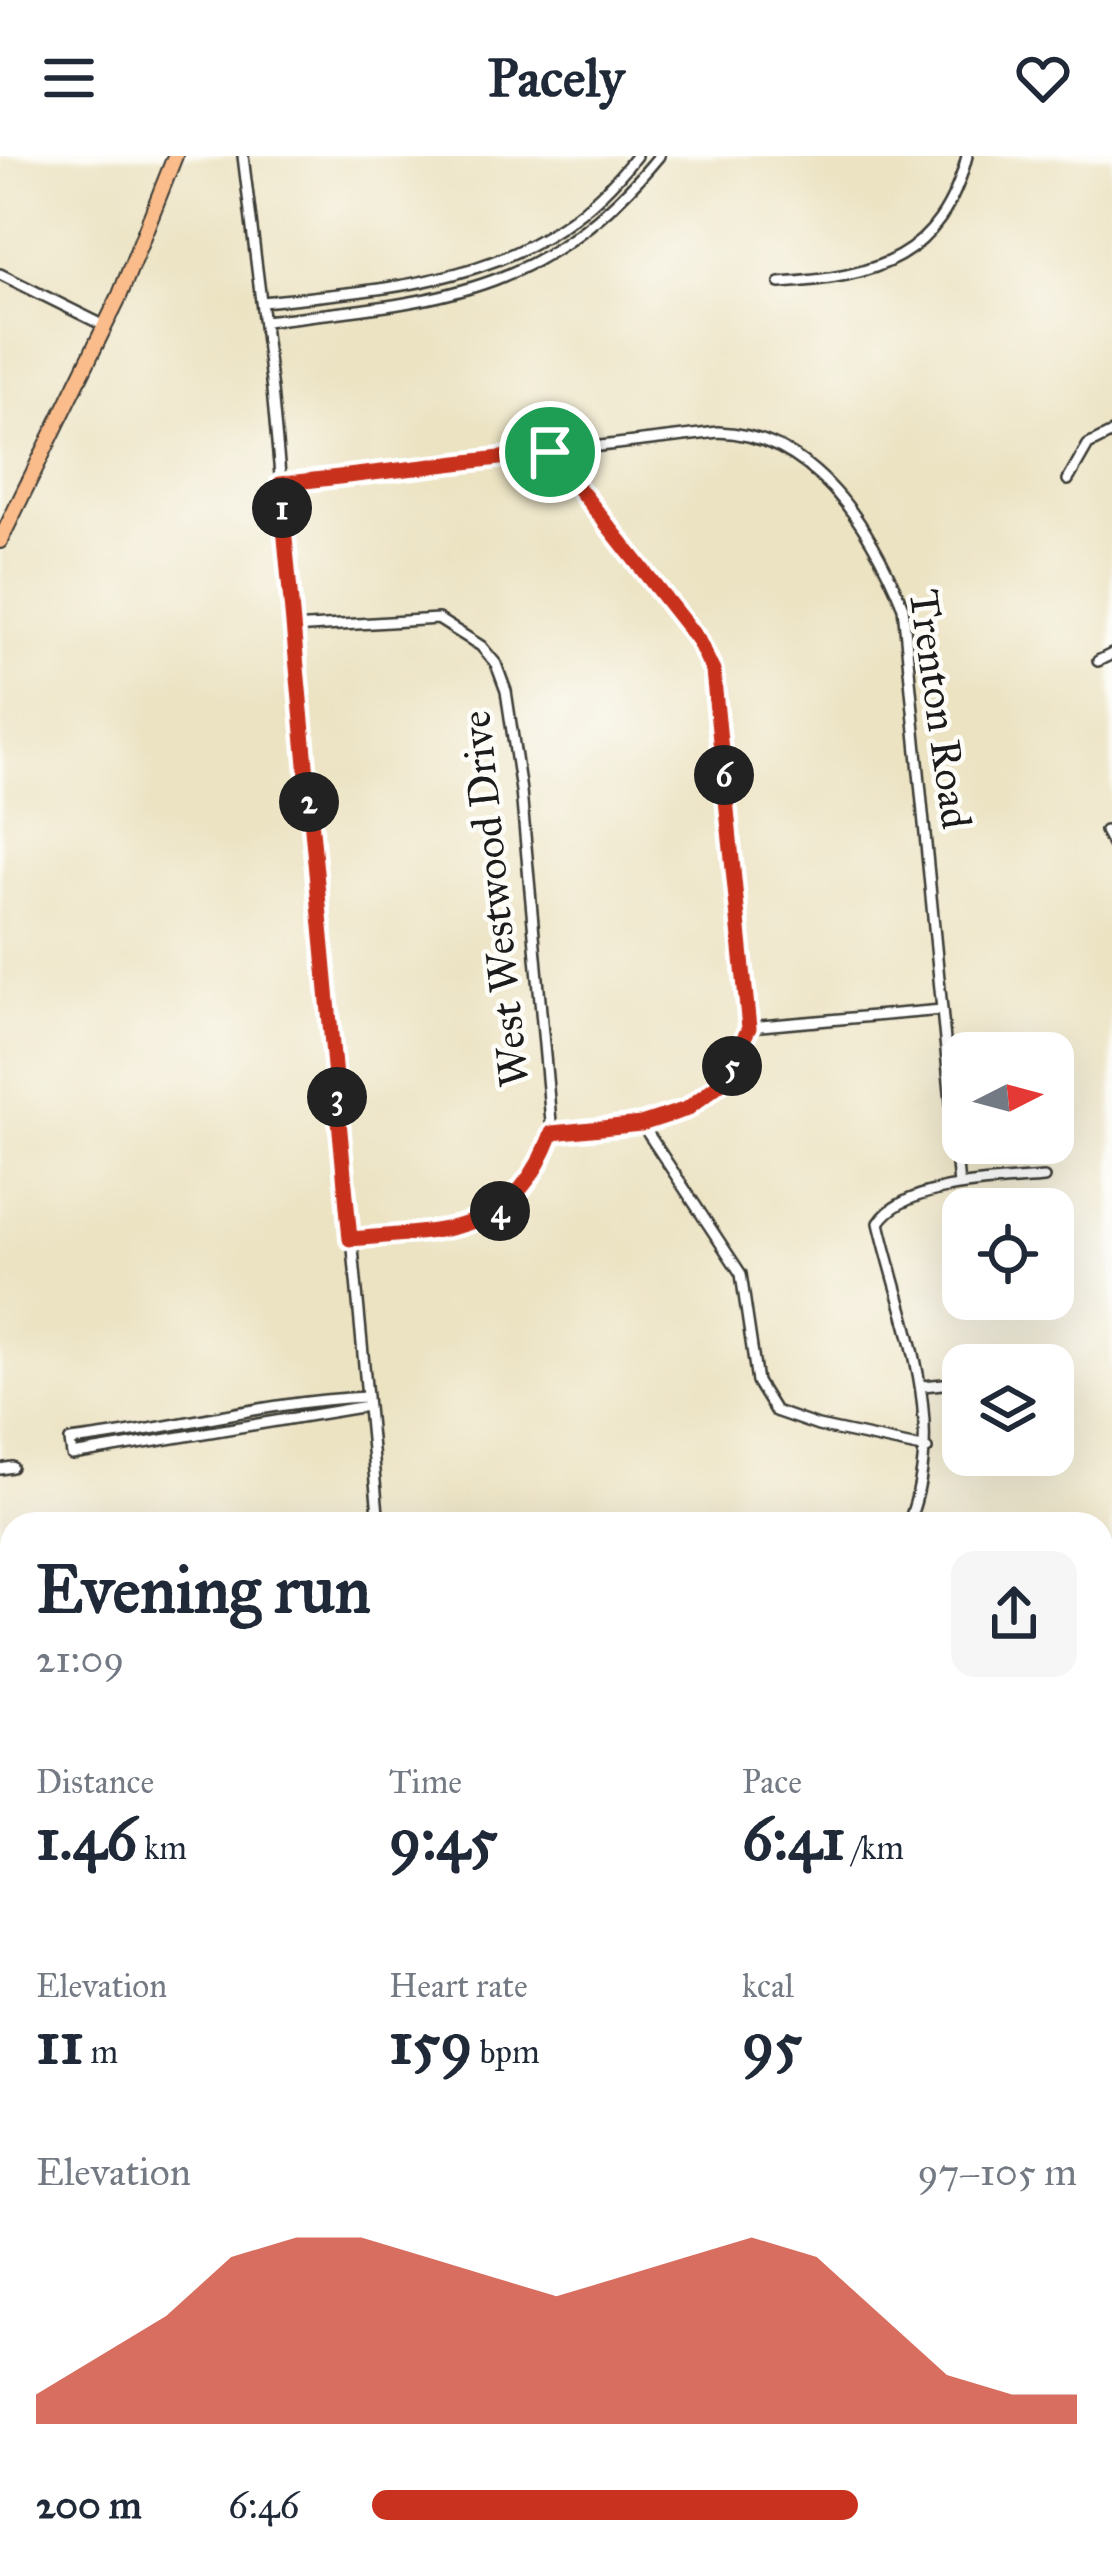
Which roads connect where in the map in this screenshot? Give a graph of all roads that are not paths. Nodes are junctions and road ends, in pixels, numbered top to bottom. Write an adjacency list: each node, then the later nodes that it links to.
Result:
1 (175, 156): 14 (main road)
2 (243, 156): 12 (street)
3 (637, 156): 6 (street)
4 (659, 156): 7 (street)
5 (967, 156): 10 (street)
6 (613, 184): 7 (street); 9 (street)
7 (626, 195): 11 (street)
8 (0, 274): 14 (street)
9 (454, 276): 11 (street); 12 (street)
10 (780, 283)
11 (461, 293): 13 (street)
12 (262, 302): 13 (street)
13 (265, 321): 18 (street)
14 (105, 326): 19 (main road)
15 (1112, 433): 17 (street)
16 (550, 452): 18 (street, Trenton Road); 25 (street, Trenton Road); 26 (street)
17 (1068, 480)
18 (280, 484): 20 (street)
19 (0, 541)
20 (292, 628): 28 (street, West Westwood Drive); 31 (street)
21 (1112, 654): 22 (street)
22 (1098, 661)
23 (1105, 831): 24 (street)
24 (1112, 844)
25 (942, 1010): 26 (street); 30 (street, Trenton Road)
26 (749, 1028): 27 (street)
27 (641, 1124): 28 (street); 39 (street)
28 (552, 1133): 31 (street)
29 (1044, 1178): 30 (street)
30 (959, 1185): 33 (street)
31 (350, 1239): 34 (street)
32 (942, 1384): 33 (street)
33 (923, 1386): 39 (street)
34 (367, 1402): 35 (street); 36 (street); 40 (street)
35 (248, 1410): 36 (street); 37 (street)
36 (250, 1422): 38 (street)
37 (153, 1431): 38 (street); 38 (street)
38 (156, 1445)
39 (927, 1449): 41 (street)
40 (378, 1512)
41 (911, 1512)

